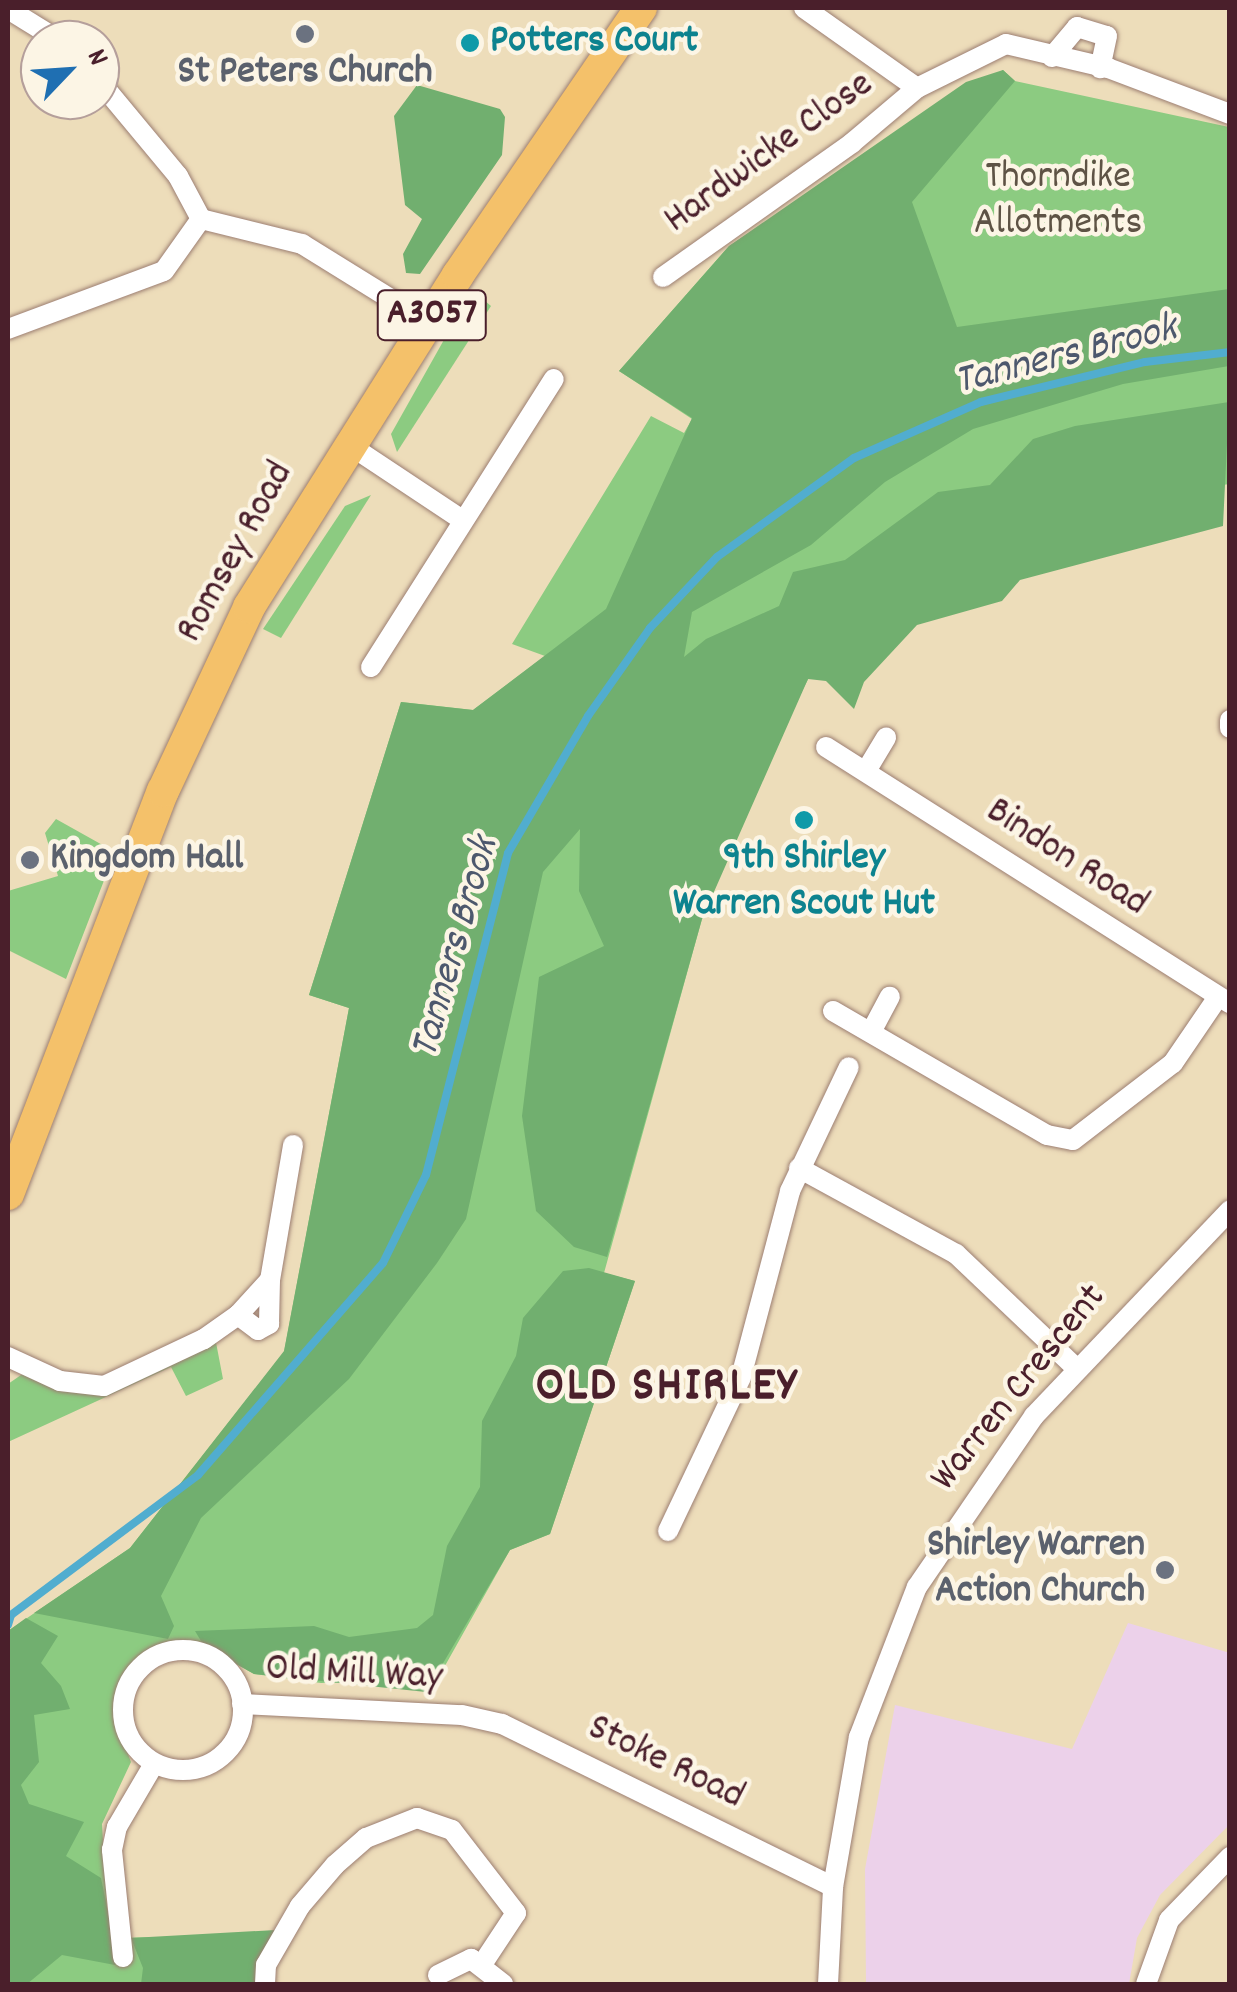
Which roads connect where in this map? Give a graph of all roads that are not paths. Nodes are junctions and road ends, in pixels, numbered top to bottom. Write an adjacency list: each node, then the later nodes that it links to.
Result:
1 (641, 8): 10 (main road, Romsey Road / A3057)
2 (804, 8): 5 (street)
3 (1052, 57): 4 (street, Hardwicke Close); 4 (street); 5 (street, Hardwicke Close)
4 (1100, 68): 7 (street, Hardwicke Close)
5 (917, 88): 9 (street, Hardwicke Close)
6 (120, 106): 8 (street)
7 (1230, 114)
8 (202, 219): 10 (street); 11 (street)
9 (663, 277)
10 (428, 322): 13 (main road, Romsey Road / A3057)
11 (8, 329)
12 (554, 379): 14 (street)
13 (348, 444): 14 (street); 28 (main road, Romsey Road / A3057)
14 (461, 519): 15 (street)
15 (370, 667)
16 (1230, 720): 17 (street)
17 (1230, 728)
18 (886, 738): 20 (street)
19 (826, 747): 20 (street, Bindon Road)
20 (866, 772): 22 (street, Bindon Road)
21 (890, 998): 24 (street)
22 (1224, 1000): 24 (street)
23 (833, 1011): 24 (street)
24 (871, 1032)
25 (848, 1067): 27 (street)
26 (293, 1145): 30 (street)
27 (799, 1168): 33 (street); 34 (street)
28 (8, 1194)
29 (1230, 1210): 33 (street, Warren Crescent)
30 (270, 1280): 31 (street); 31 (street)
31 (238, 1315): 32 (street)
32 (8, 1357)
33 (1076, 1368): 39 (street, Warren Crescent)
34 (668, 1531)
35 (242, 1704): 36 (street, Old Mill Way); 37 (street, Old Mill Way); 37 (street, Old Mill Way)
36 (462, 1714): 39 (street, Stoke Road)
37 (154, 1764): 40 (street)
38 (1230, 1857): 46 (street)
39 (833, 1887): 45 (street, Warren Crescent)
40 (124, 1958)
41 (483, 1963): 42 (street); 43 (street); 44 (street)
42 (438, 1975)
43 (265, 1984)
44 (503, 1984)
45 (828, 1984)
46 (1146, 1984)

